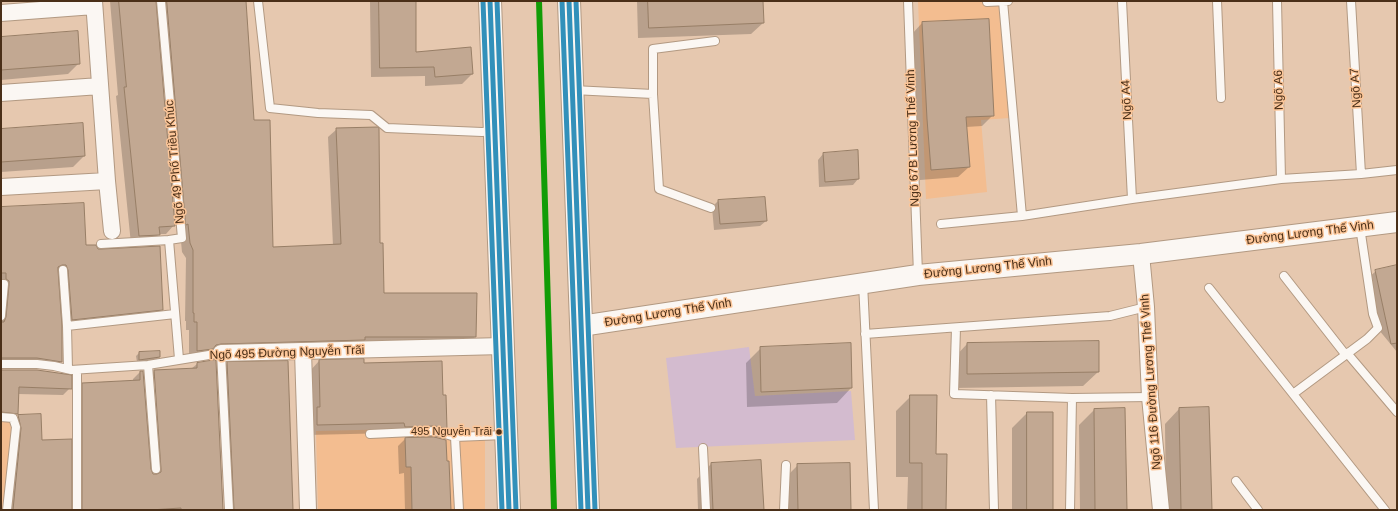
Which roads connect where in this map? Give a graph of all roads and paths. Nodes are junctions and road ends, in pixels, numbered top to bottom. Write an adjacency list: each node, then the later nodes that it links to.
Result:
1 (161, 1): 34 (lane, Ngõ 49 Phố Triều Khúc)
2 (258, 1): 21 (lane)
3 (490, 1): 21 (highway)
4 (569, 1): 17 (highway)
5 (908, 1): 38 (lane, Ngõ 67B Lương Thế Vinh)
6 (1003, 1): 7 (lane); 12 (lane); 29 (lane)
7 (1008, 1)
8 (1122, 1): 27 (lane, Ngõ A4)
9 (1217, 1): 20 (lane)
10 (1277, 1): 24 (lane, Ngõ A6)
11 (1351, 1): 23 (lane, Ngõ A7)
12 (987, 2)
13 (94, 3): 14 (street); 16 (street)
14 (1, 12)
15 (715, 41): 19 (lane)
16 (100, 86): 18 (street); 25 (street)
17 (572, 90): 19 (lane); 47 (highway)
18 (1, 93)
19 (653, 94): 28 (lane)
20 (1221, 98)
21 (495, 130): 50 (highway)
22 (1397, 170): 23 (lane)
23 (1361, 174): 24 (lane)
24 (1281, 179): 27 (lane)
25 (107, 181): 26 (street); 33 (street)
26 (1, 187)
27 (1132, 199): 29 (lane)
28 (711, 208)
29 (1022, 216): 31 (lane)
30 (1397, 222): 32 (street, Đường Lương Thế Vinh)
31 (941, 224)
32 (1360, 227): 36 (street, Đường Lương Thế Vinh); 53 (lane)
33 (112, 231)
34 (169, 240): 35 (lane); 44 (lane, Ngõ 49 Phố Triều Khúc)
35 (101, 244)
36 (1141, 254): 38 (street, Đường Lương Thế Vinh); 43 (street, Ngõ 116 Đường Lương Thế Vinh)
37 (63, 270): 46 (lane)
38 (918, 275): 40 (street, Đường Lương Thế Vinh)
39 (1284, 276): 53 (lane)
40 (863, 283): 47 (street, Đường Lương Thế Vinh); 49 (lane)
41 (1, 284): 45 (lane)
42 (1209, 288): 59 (lane)
43 (1146, 307): 48 (lane); 61 (street, Ngõ 116 Đường Lương Thế Vinh)
44 (175, 314): 46 (lane); 54 (lane, Ngõ 49 Phố Triều Khúc)
45 (1, 316)
46 (67, 326): 57 (lane)
47 (581, 326): 78 (highway)
48 (956, 328): 49 (lane); 60 (lane)
49 (865, 334): 81 (lane)
50 (503, 346): 51 (street, Ngõ 495 Đường Nguyễn Trãi); 66 (highway)
51 (304, 351): 52 (street, Ngõ 495 Đường Nguyễn Trãi); 75 (street)
52 (221, 353): 54 (lane, Ngõ 495 Đường Nguyễn Trãi); 74 (lane)
53 (1346, 354): 59 (lane); 63 (lane)
54 (179, 360): 56 (lane, Ngõ 495 Đường Nguyễn Trãi)
55 (1, 364): 57 (lane, Ngõ 495 Đường Nguyễn Trãi)
56 (148, 365): 58 (lane, Ngõ 495 Đường Nguyễn Trãi); 70 (lane)
57 (68, 369): 58 (lane, Ngõ 495 Đường Nguyễn Trãi)
58 (77, 370): 73 (lane)
59 (1293, 394): 86 (lane)
60 (991, 395): 62 (lane); 82 (lane)
61 (1150, 397): 62 (lane); 84 (street, Ngõ 116 Đường Lương Thế Vinh)
62 (1072, 398): 83 (lane)
63 (1397, 412)
64 (1, 417): 72 (lane)
65 (370, 434): 67 (lane)
66 (506, 435): 67 (lane); 77 (highway)
67 (455, 437): 76 (lane)
68 (703, 448): 79 (lane)
69 (786, 465): 80 (lane)
70 (156, 469)
71 (1236, 481): 85 (lane)
72 (7, 510)
73 (77, 510)
74 (229, 510)
75 (308, 510)
76 (459, 510)
77 (509, 510)
78 (588, 510)
79 (706, 510)
80 (784, 510)
81 (874, 510)
82 (994, 510)
83 (1070, 510)
84 (1161, 510)
85 (1258, 510)
86 (1385, 510)

